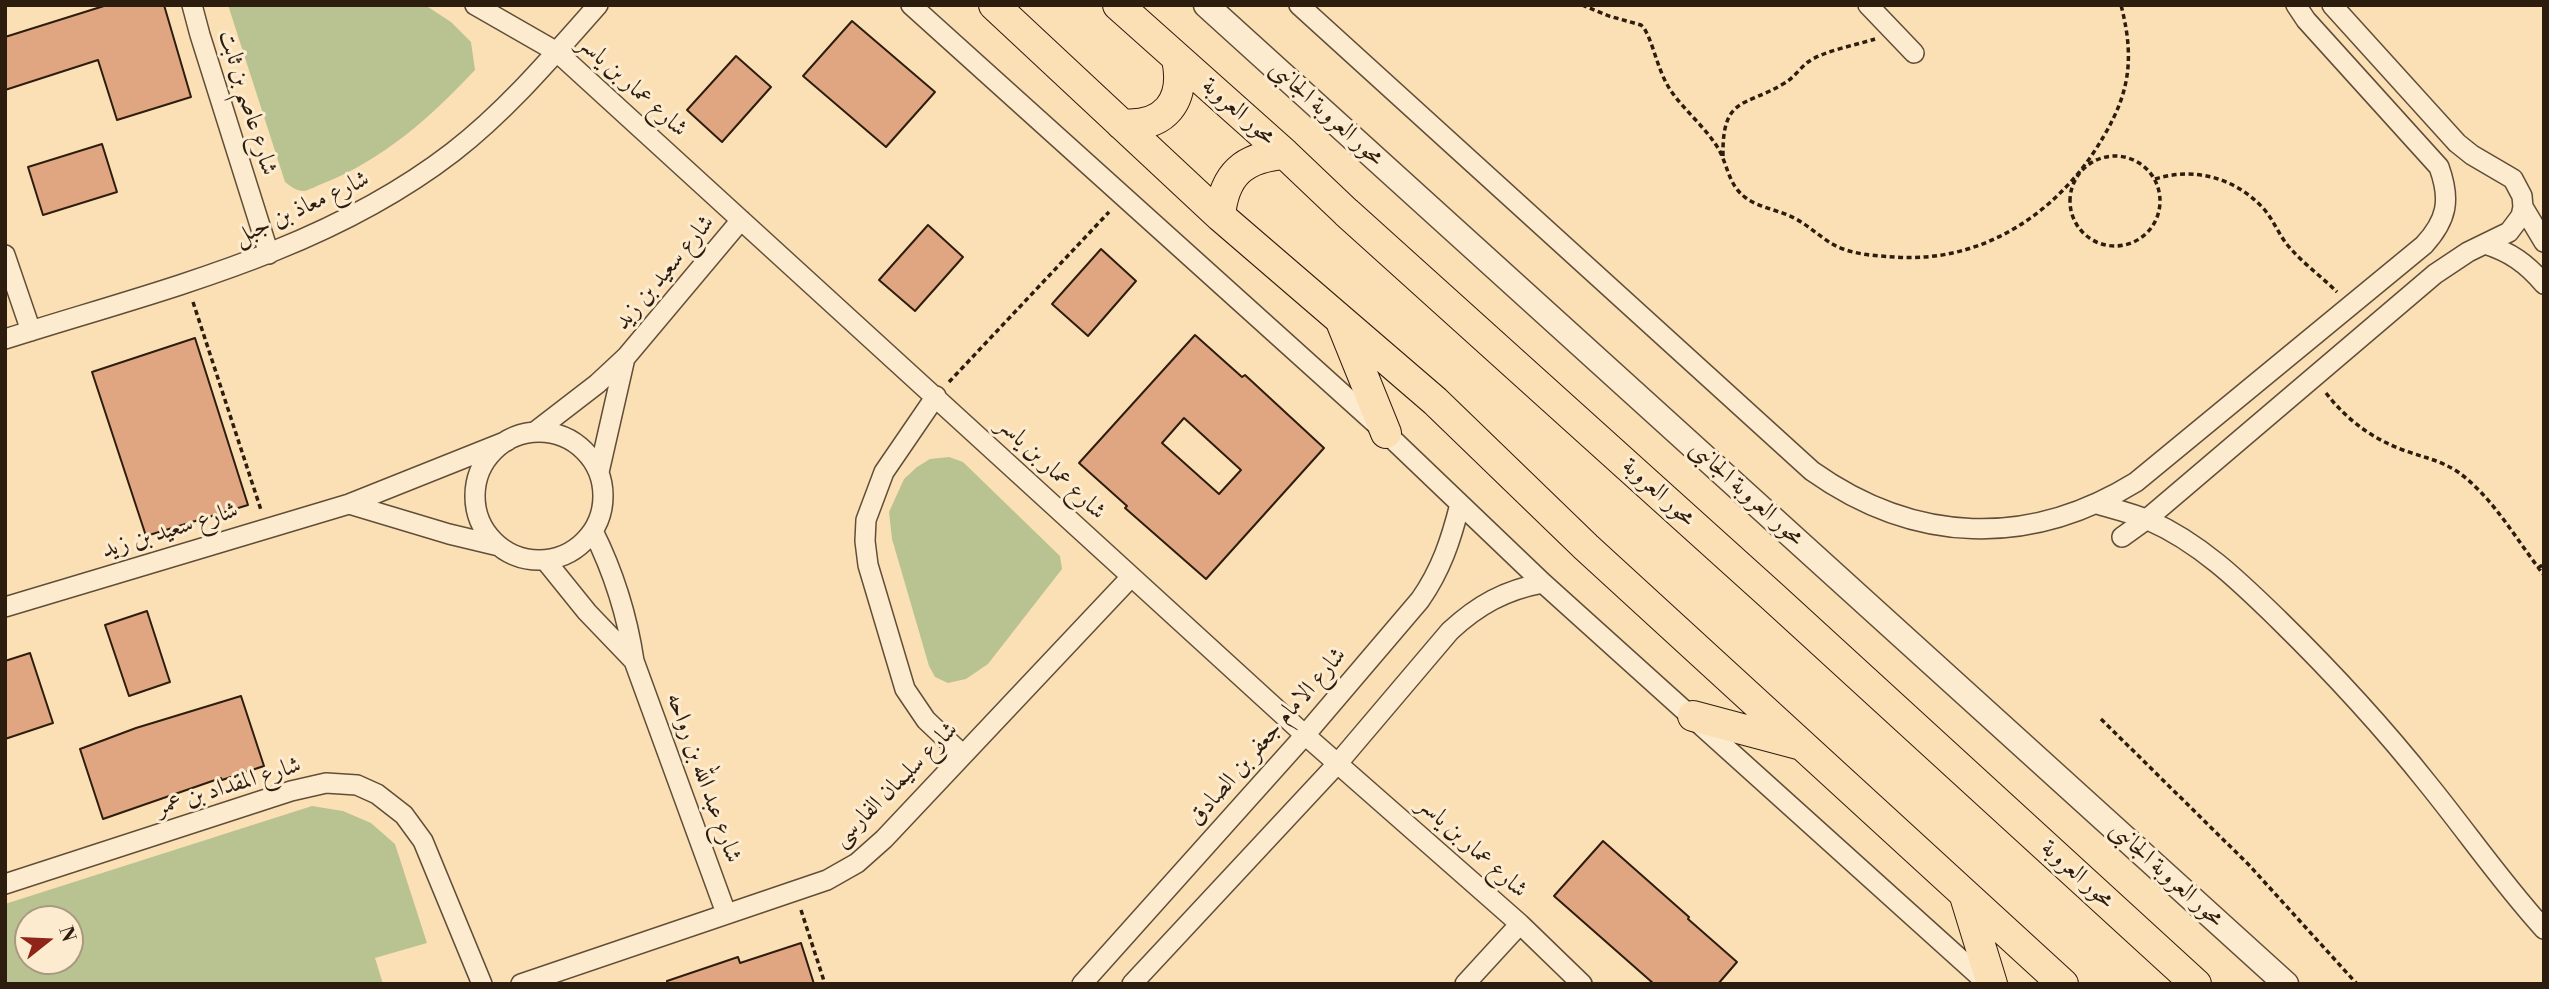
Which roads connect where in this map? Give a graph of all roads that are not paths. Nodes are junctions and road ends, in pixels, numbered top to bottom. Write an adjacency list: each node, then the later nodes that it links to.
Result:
1 (192, 5): 22 (street, شارع عاصم بن ثابت)
2 (475, 5): 12 (street, شارع عمار بن ياسر)
3 (598, 5): 12 (street, شارع معاذ بن جبل)
4 (911, 5): 31 (street)
5 (1118, 5): 14 (main road, محور العروبة)
6 (1206, 5): 65 (street, محور العروبة الجانبى)
7 (1299, 5): 36 (street)
8 (1868, 5): 13 (street)
9 (2296, 5): 36 (street)
10 (2332, 5): 17 (street)
11 (991, 7): 15 (main road)
12 (557, 52): 19 (street, شارع عمار بن ياسر); 22 (street, شارع معاذ بن جبل)
13 (1914, 53)
14 (1177, 59): 15 (main road); 16 (main road, محور العروبة)
15 (1121, 124): 18 (main road)
16 (1286, 154): 18 (main road); 64 (main road, محور العروبة)
17 (2523, 206): 20 (street); 21 (street)
18 (1220, 216): 25 (main road)
19 (741, 220): 28 (street, شارع سعيد بن زيد); 29 (street, شارع عمار بن ياسر)
20 (2544, 242)
21 (2484, 244): 24 (street); 37 (street)
22 (269, 254): 26 (street, شارع معاذ بن جبل)
23 (5, 255): 26 (street)
24 (2544, 284)
25 (1339, 317): 31 (main road); 48 (main road)
26 (31, 331): 27 (street, شارع معاذ بن جبل)
27 (5, 340)
28 (626, 357): 30 (street, شارع سعيد بن زيد); 33 (street, شارع سعيد بن زيد)
29 (936, 396): 42 (street, شارع عمار بن ياسر); 49 (street)
30 (536, 431): 32 (street); 33 (street)
31 (1385, 433): 35 (street)
32 (507, 441): 34 (street, شارع سعيد بن زيد); 40 (street)
33 (599, 472): 38 (street)
34 (349, 504): 40 (street); 44 (street, شارع سعيد بن زيد)
35 (1460, 504): 43 (street); 47 (street, شارع الامام جعفر بن الصادق)
36 (2097, 504): 37 (street)
37 (2147, 519): 39 (street); 55 (street)
38 (593, 531): 41 (street); 45 (street, شارع عبد الله بن رواحه)
39 (2122, 537)
40 (499, 545): 41 (street)
41 (545, 560): 45 (street, شارع عبد الله بن رواحه)
42 (1132, 577): 47 (street, شارع عمار بن ياسر); 49 (street, شارع سليمان الفارسى)
43 (1543, 583): 46 (street); 50 (street)
44 (5, 607)
45 (634, 661): 53 (street, شارع عبد الله بن رواحه)
46 (1693, 716): 48 (main road); 62 (street)
47 (1305, 735): 50 (street, شارع عمار بن ياسر); 58 (street, شارع الامام جعفر بن الصادق)
48 (1801, 745): 52 (main road)
49 (963, 755): 53 (street, شارع سليمان الفارسى)
50 (1338, 763): 54 (street, شارع عمار بن ياسر); 59 (street)
51 (5, 884): 56 (street, شارع المقداد بن عمر)
52 (1965, 895): 62 (main road); 63 (main road)
53 (726, 913): 57 (street, شارع سليمان الفارسى)
54 (1520, 924): 60 (street); 61 (street, شارع عمار بن ياسر)
55 (2544, 929)
56 (482, 984)
57 (521, 984)
58 (1082, 984)
59 (1132, 984)
60 (1465, 984)
61 (1582, 984)
62 (1990, 984)
63 (2063, 984)
64 (2196, 984)
65 (2286, 984)

